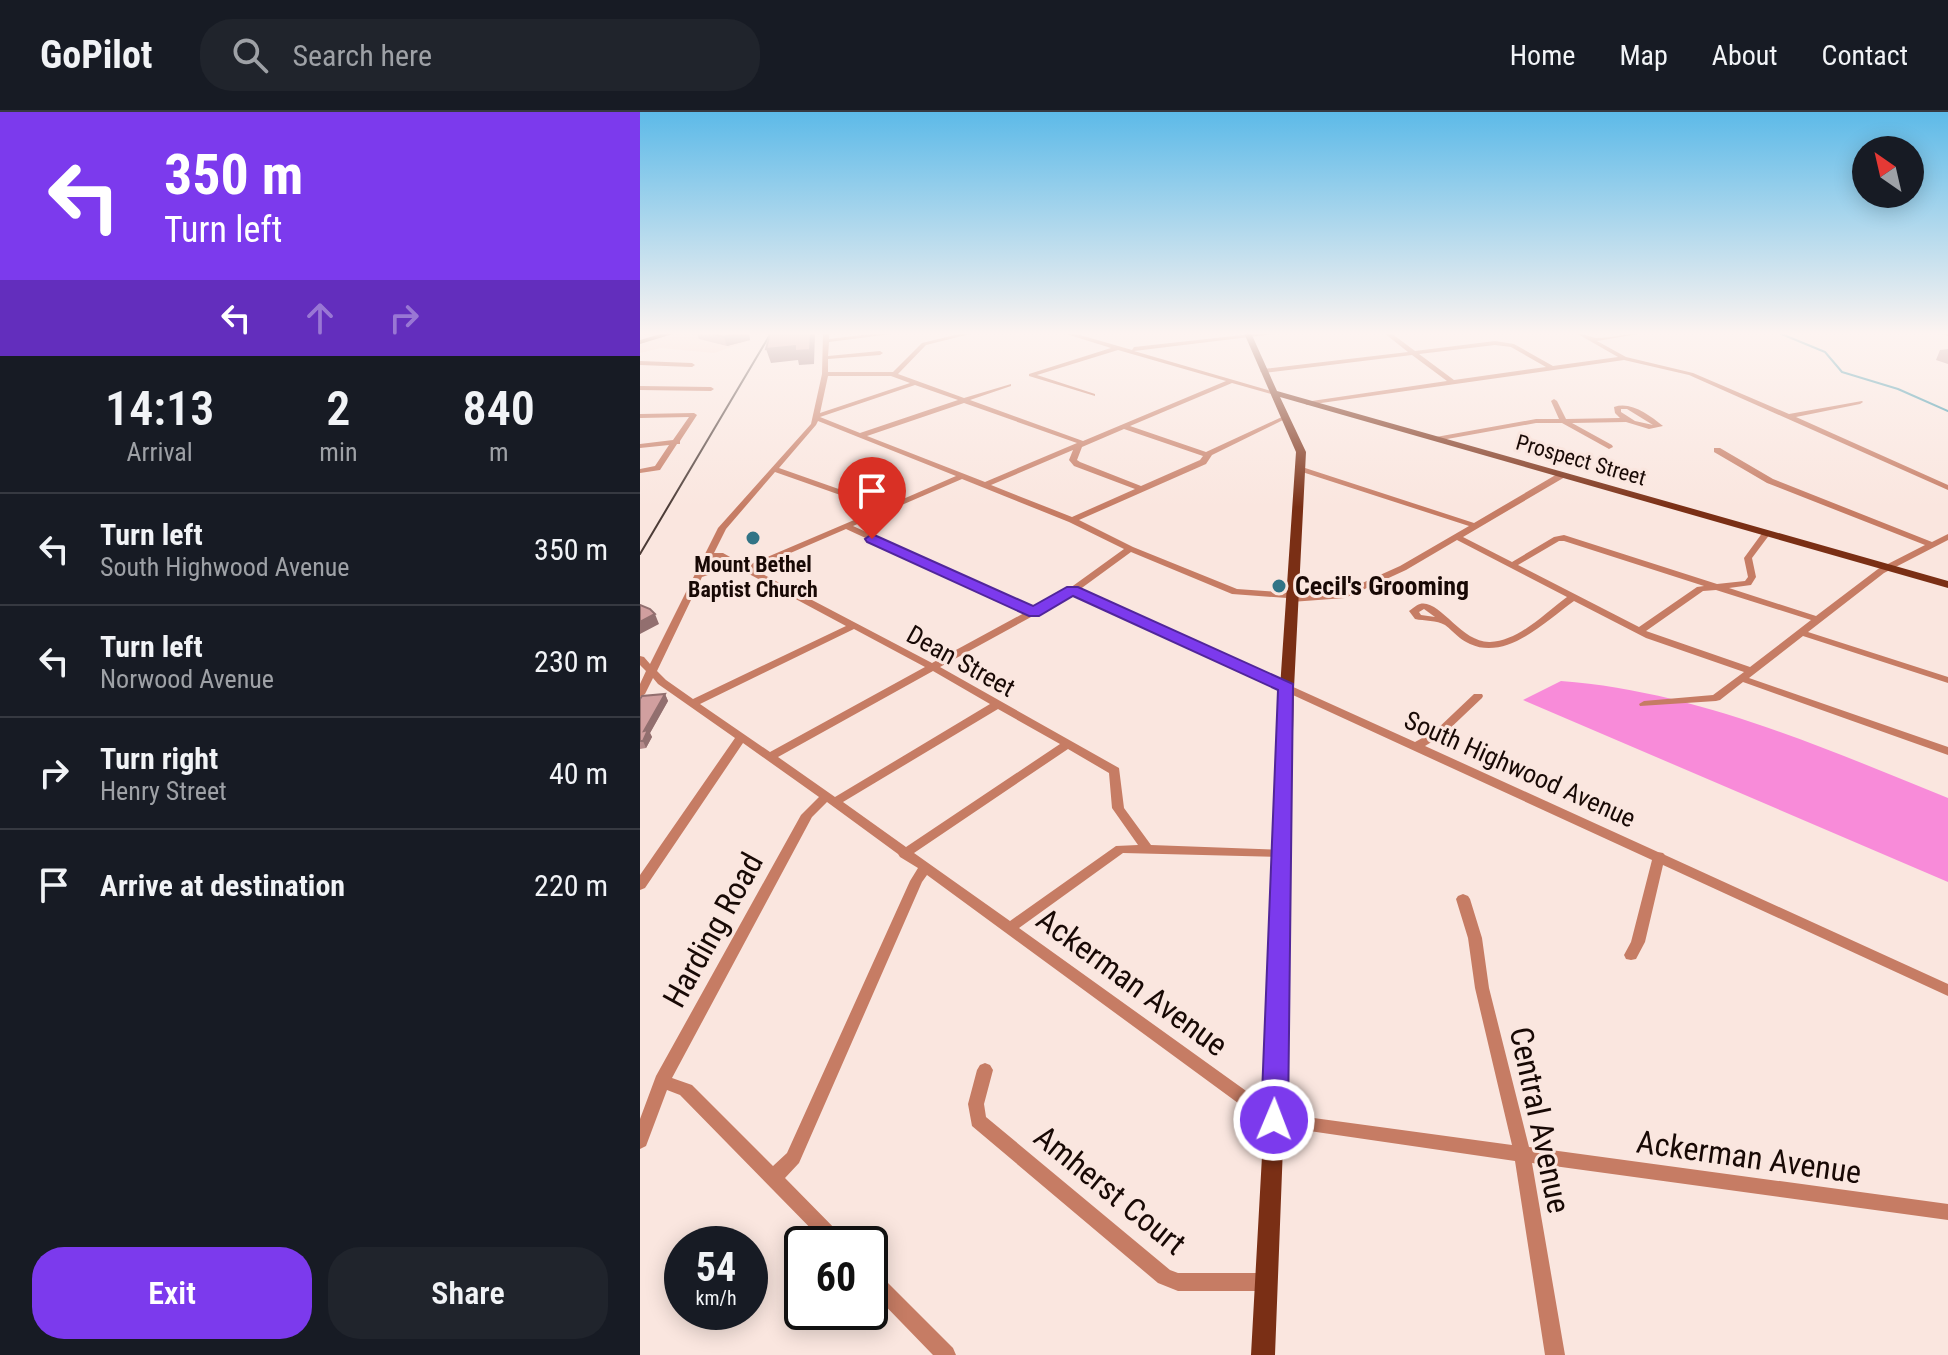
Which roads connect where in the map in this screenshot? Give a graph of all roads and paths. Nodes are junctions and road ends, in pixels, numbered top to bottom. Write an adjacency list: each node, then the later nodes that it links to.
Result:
1 (821, 391): 18 (street)
2 (892, 391): 18 (street)
3 (938, 391): 12 (street)
4 (990, 391): 12 (street)
5 (1081, 391): 11 (street)
6 (1207, 391): 22 (street)
7 (1268, 391): 10 (street, Prospect Street)
8 (1390, 391): 15 (street)
9 (1731, 391): 17 (street)
10 (1275, 393): 15 (main road, Prospect Street); 19 (main road)
11 (1093, 395)
12 (962, 400): 23 (street); 26 (street)
13 (1554, 401): 21 (street)
14 (1860, 402): 17 (street)
15 (1307, 403): 24 (main road, Prospect Street)
16 (640, 416): 25 (street)
17 (1790, 416): 37 (street)
18 (816, 417): 23 (street); 32 (street)
19 (1286, 417): 30 (street); 31 (main road)
20 (1625, 420): 20 (street); 21 (street)
21 (1564, 421): 24 (street); 28 (street)
22 (1122, 426): 26 (street); 30 (street)
23 (862, 435): 35 (street)
24 (1436, 439): 34 (main road, Prospect Street)
25 (677, 442): 27 (street); 33 (street)
26 (1080, 444): 36 (street); 38 (street)
27 (640, 446)
28 (1609, 447)
29 (1717, 450): 46 (street)
30 (1207, 455): 38 (street)
31 (1299, 468): 41 (street); 57 (main road)
32 (776, 470): 39 (street); 48 (street)
33 (640, 471)
34 (1562, 475): 41 (street); 43 (main road, Prospect Street)
35 (963, 476): 36 (street); 39 (street)
36 (985, 485): 40 (street)
37 (1948, 488)
38 (1141, 489): 40 (street)
39 (886, 508): 42 (street)
40 (1072, 520): 47 (street)
41 (1473, 525): 44 (street)
42 (845, 526): 52 (street); 59 (street)
43 (1766, 534): 51 (main road, Prospect Street); 54 (street)
44 (1455, 536): 50 (street); 57 (street)
45 (1948, 537): 46 (street)
46 (1932, 545): 51 (street)
47 (1128, 548): 56 (street); 57 (street)
48 (709, 556): 49 (street, Dean Street); 53 (street)
49 (734, 563): 52 (street, Dean Street); 53 (street)
50 (1511, 566): 54 (street); 58 (street)
51 (1887, 567): 55 (main road, Prospect Street); 60 (street)
52 (746, 569): 62 (street, Dean Street)
53 (699, 575): 65 (street)
54 (1712, 585): 60 (street); 63 (street)
55 (1948, 585)
56 (1073, 590): 59 (street); 71 (street, South Highwood Avenue)
57 (1291, 597): 71 (main road)
58 (1572, 598): 61 (street); 63 (street)
59 (1034, 612): 67 (street)
60 (1819, 620): 64 (street)
61 (1446, 621)
62 (851, 627): 67 (street, Dean Street); 74 (street)
63 (1639, 631): 69 (street)
64 (1803, 633): 69 (street); 70 (street)
65 (665, 645): 66 (street); 68 (street)
66 (640, 656): 68 (street, Ackerman Avenue)
67 (934, 668): 76 (street, Dean Street); 81 (street)
68 (652, 672): 72 (street); 74 (street, Ackerman Avenue)
69 (1748, 675): 75 (street); 80 (street)
70 (1948, 680)
71 (1287, 688): 79 (street, South Highwood Avenue); 84 (main road)
72 (640, 694)
73 (1478, 696): 79 (street)
74 (693, 703): 77 (street, Ackerman Avenue)
75 (1644, 704)
76 (997, 705): 78 (street, Dean Street); 82 (street, Harding Road)
77 (742, 736): 81 (street, Ackerman Avenue); 88 (street)
78 (1067, 745): 83 (street, Dean Street); 85 (street)
79 (1415, 747): 86 (street, South Highwood Avenue)
80 (1948, 751)
81 (771, 756): 82 (street, Ackerman Avenue)
82 (831, 799): 85 (street, Ackerman Avenue); 94 (street, Harding Road)
83 (1146, 847): 84 (street); 90 (street)
84 (1281, 853): 95 (main road)
85 (904, 854): 87 (street, Ackerman Avenue)
86 (1659, 856): 91 (street); 92 (street, South Highwood Avenue)
87 (924, 869): 90 (street, Ackerman Avenue); 98 (street)
88 (640, 885)
89 (1463, 899): 97 (street, Central Avenue)
90 (1010, 928): 95 (street, Ackerman Avenue)
91 (1631, 955)
92 (1948, 990)
93 (985, 1070): 101 (street, Amherst Court)
94 (662, 1081): 96 (street, Harding Road); 98 (street)
95 (1274, 1120): 97 (street, Ackerman Avenue); 101 (main road)
96 (640, 1141)
97 (1522, 1154): 99 (street, Ackerman Avenue); 105 (street, Central Avenue)
98 (773, 1178): 100 (street)
99 (1948, 1212)
100 (820, 1226)
101 (1267, 1282): 104 (main road)
102 (888, 1295): 103 (street)
103 (946, 1355)
104 (1263, 1355)
105 (1555, 1355)

